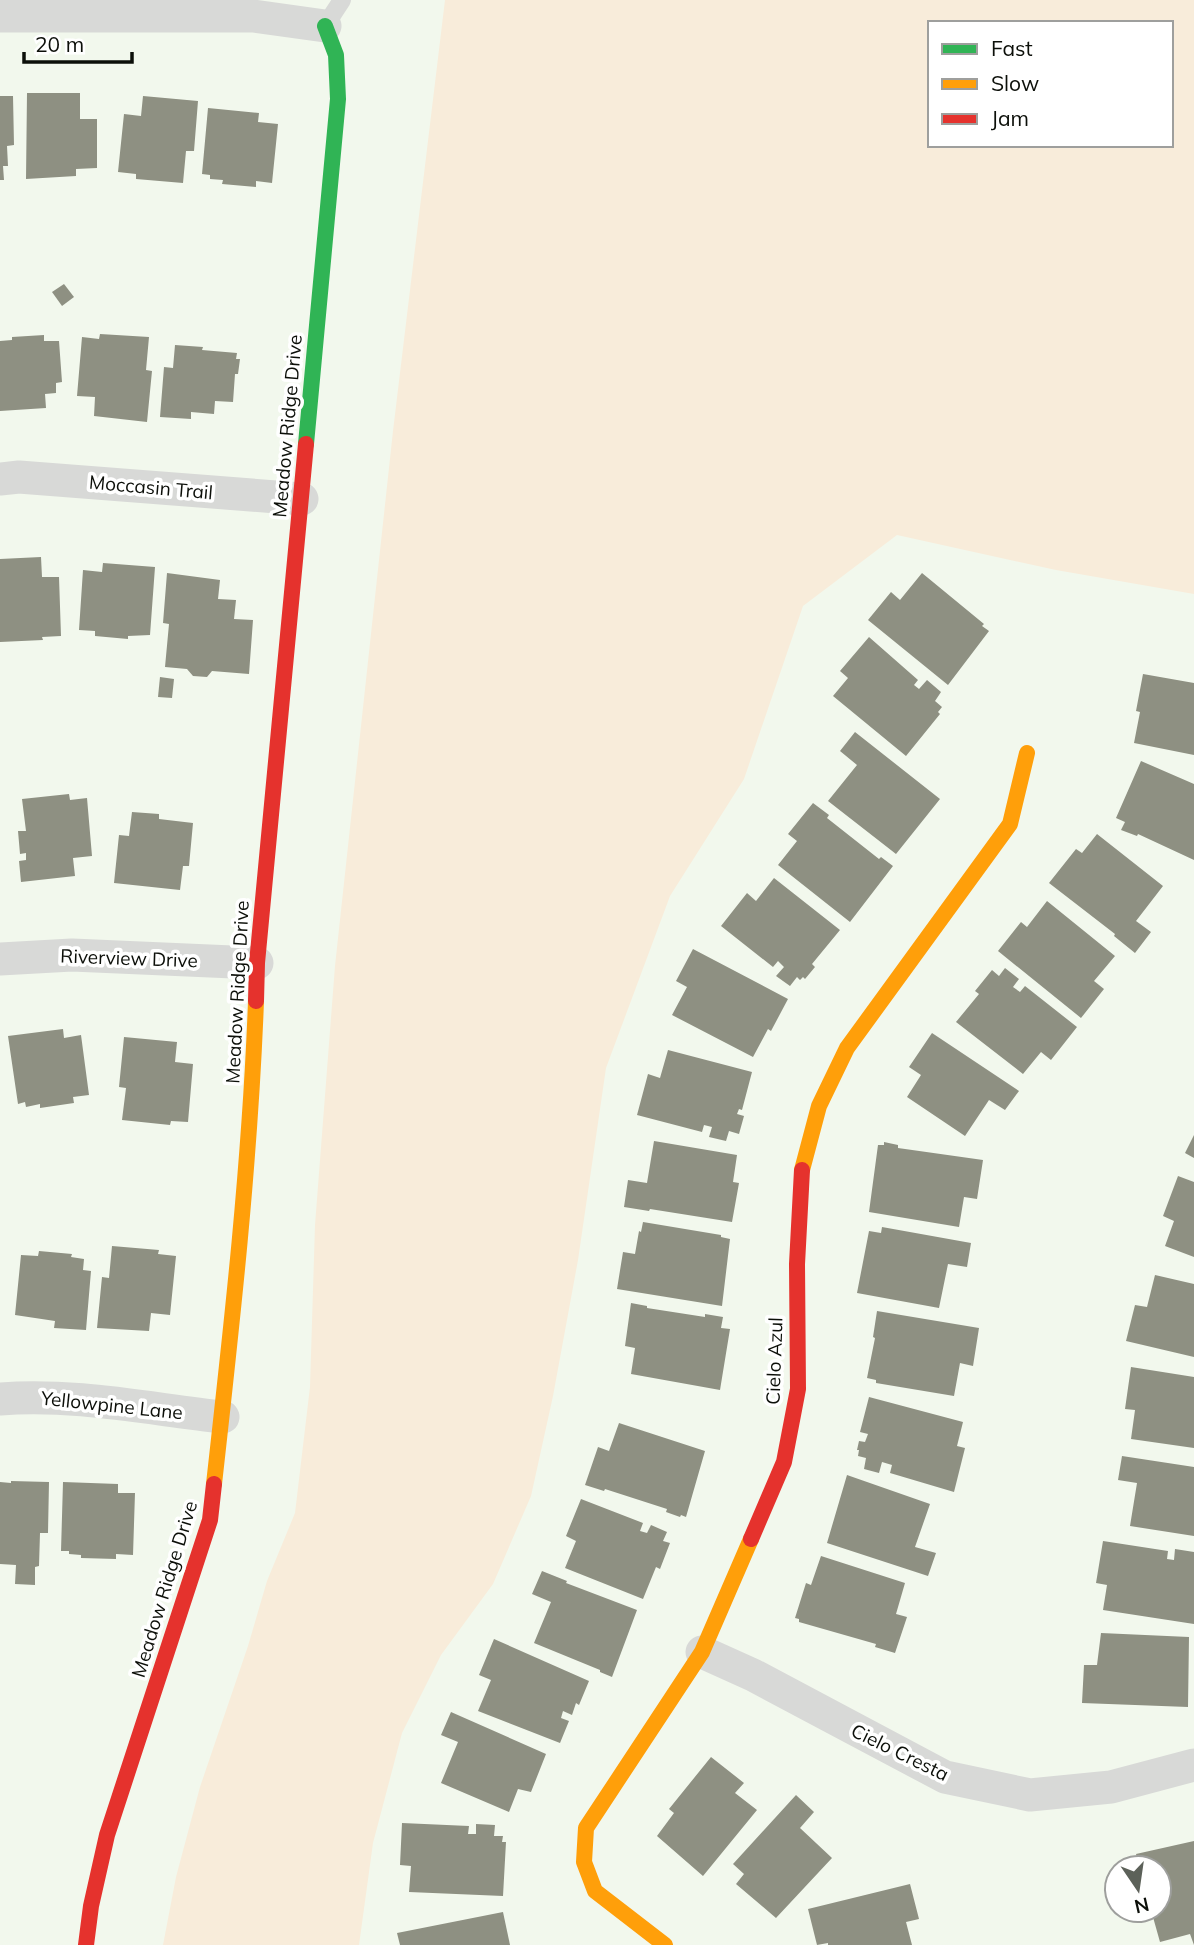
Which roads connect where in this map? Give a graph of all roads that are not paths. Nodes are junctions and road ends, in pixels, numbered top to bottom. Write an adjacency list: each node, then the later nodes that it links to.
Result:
1 (333, 13): 2 (street); 4 (street, Meadow Ridge Drive)
2 (0, 16)
3 (0, 479): 4 (street, Moccasin Trail)
4 (302, 499): 7 (street, Meadow Ridge Drive)
5 (1027, 753): 10 (street, Cielo Azul)
6 (0, 959): 7 (street, Riverview Drive)
7 (257, 963): 9 (street, Meadow Ridge Drive)
8 (0, 1399): 9 (street, Yellowpine Lane)
9 (223, 1417): 12 (street, Meadow Ridge Drive)
10 (702, 1652): 11 (street, Cielo Cresta); 13 (street, Cielo Azul)
11 (1194, 1765)
12 (86, 1945)
13 (665, 1945)

